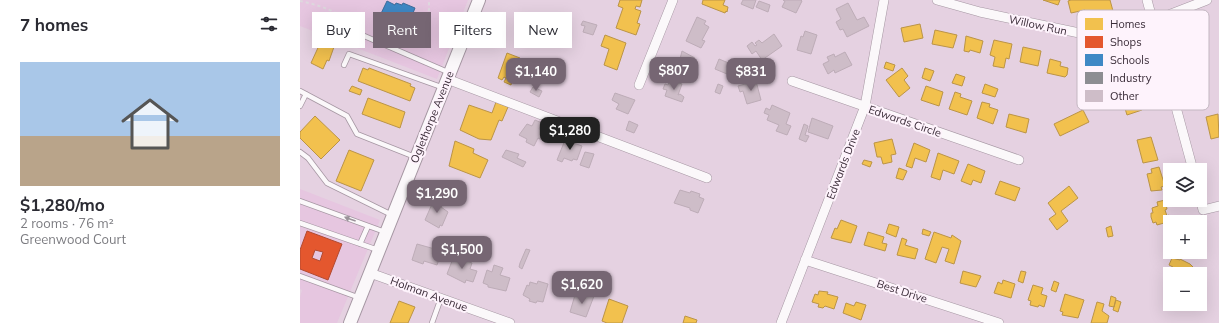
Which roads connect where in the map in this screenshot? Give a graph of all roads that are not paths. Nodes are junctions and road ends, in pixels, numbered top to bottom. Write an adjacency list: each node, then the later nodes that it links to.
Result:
1 (479, 0): 12 (main road, Oglethorpe Avenue)
2 (673, 0): 14 (street)
3 (884, 0): 18 (street, Edwards Drive)
4 (937, 0): 9 (street, Willow Run)
5 (1147, 0): 7 (street)
6 (1207, 0): 8 (street, Willow Run)
7 (1150, 10)
8 (1181, 10)
9 (1077, 33)
10 (365, 36): 12 (lane)
11 (344, 65): 12 (lane)
12 (447, 80): 21 (main road, Oglethorpe Avenue); 24 (street)
13 (792, 81): 18 (street, Edwards Circle)
14 (639, 85)
15 (300, 91): 16 (lane)
16 (306, 94): 17 (lane); 21 (lane)
17 (300, 106)
18 (865, 106): 22 (street, Edwards Circle); 34 (street, Edwards Drive)
19 (1177, 110): 23 (street)
20 (300, 152): 28 (lane)
21 (416, 158): 28 (main road, Oglethorpe Avenue)
22 (1019, 160)
23 (1191, 163)
24 (707, 178)
25 (300, 201): 30 (lane, one-way to 25)
26 (1219, 206): 27 (street)
27 (1202, 207)
28 (393, 215): 31 (main road, Oglethorpe Avenue)
29 (300, 223): 32 (lane)
30 (368, 226): 31 (lane); 32 (lane)
31 (386, 233): 33 (main road, Oglethorpe Avenue)
32 (360, 244): 33 (lane)
33 (379, 251): 35 (main road, Oglethorpe Avenue)
34 (805, 260): 42 (street, Edwards Drive); 43 (street, Best Drive)
35 (370, 273): 37 (main road, Oglethorpe Avenue); 38 (street, Holman Avenue)
36 (300, 276): 37 (lane)
37 (360, 298): 39 (main road, Oglethorpe Avenue)
38 (440, 298): 40 (lane); 41 (street, Holman Avenue)
39 (350, 323)
40 (432, 323)
41 (510, 323)
42 (781, 323)
43 (999, 323)

